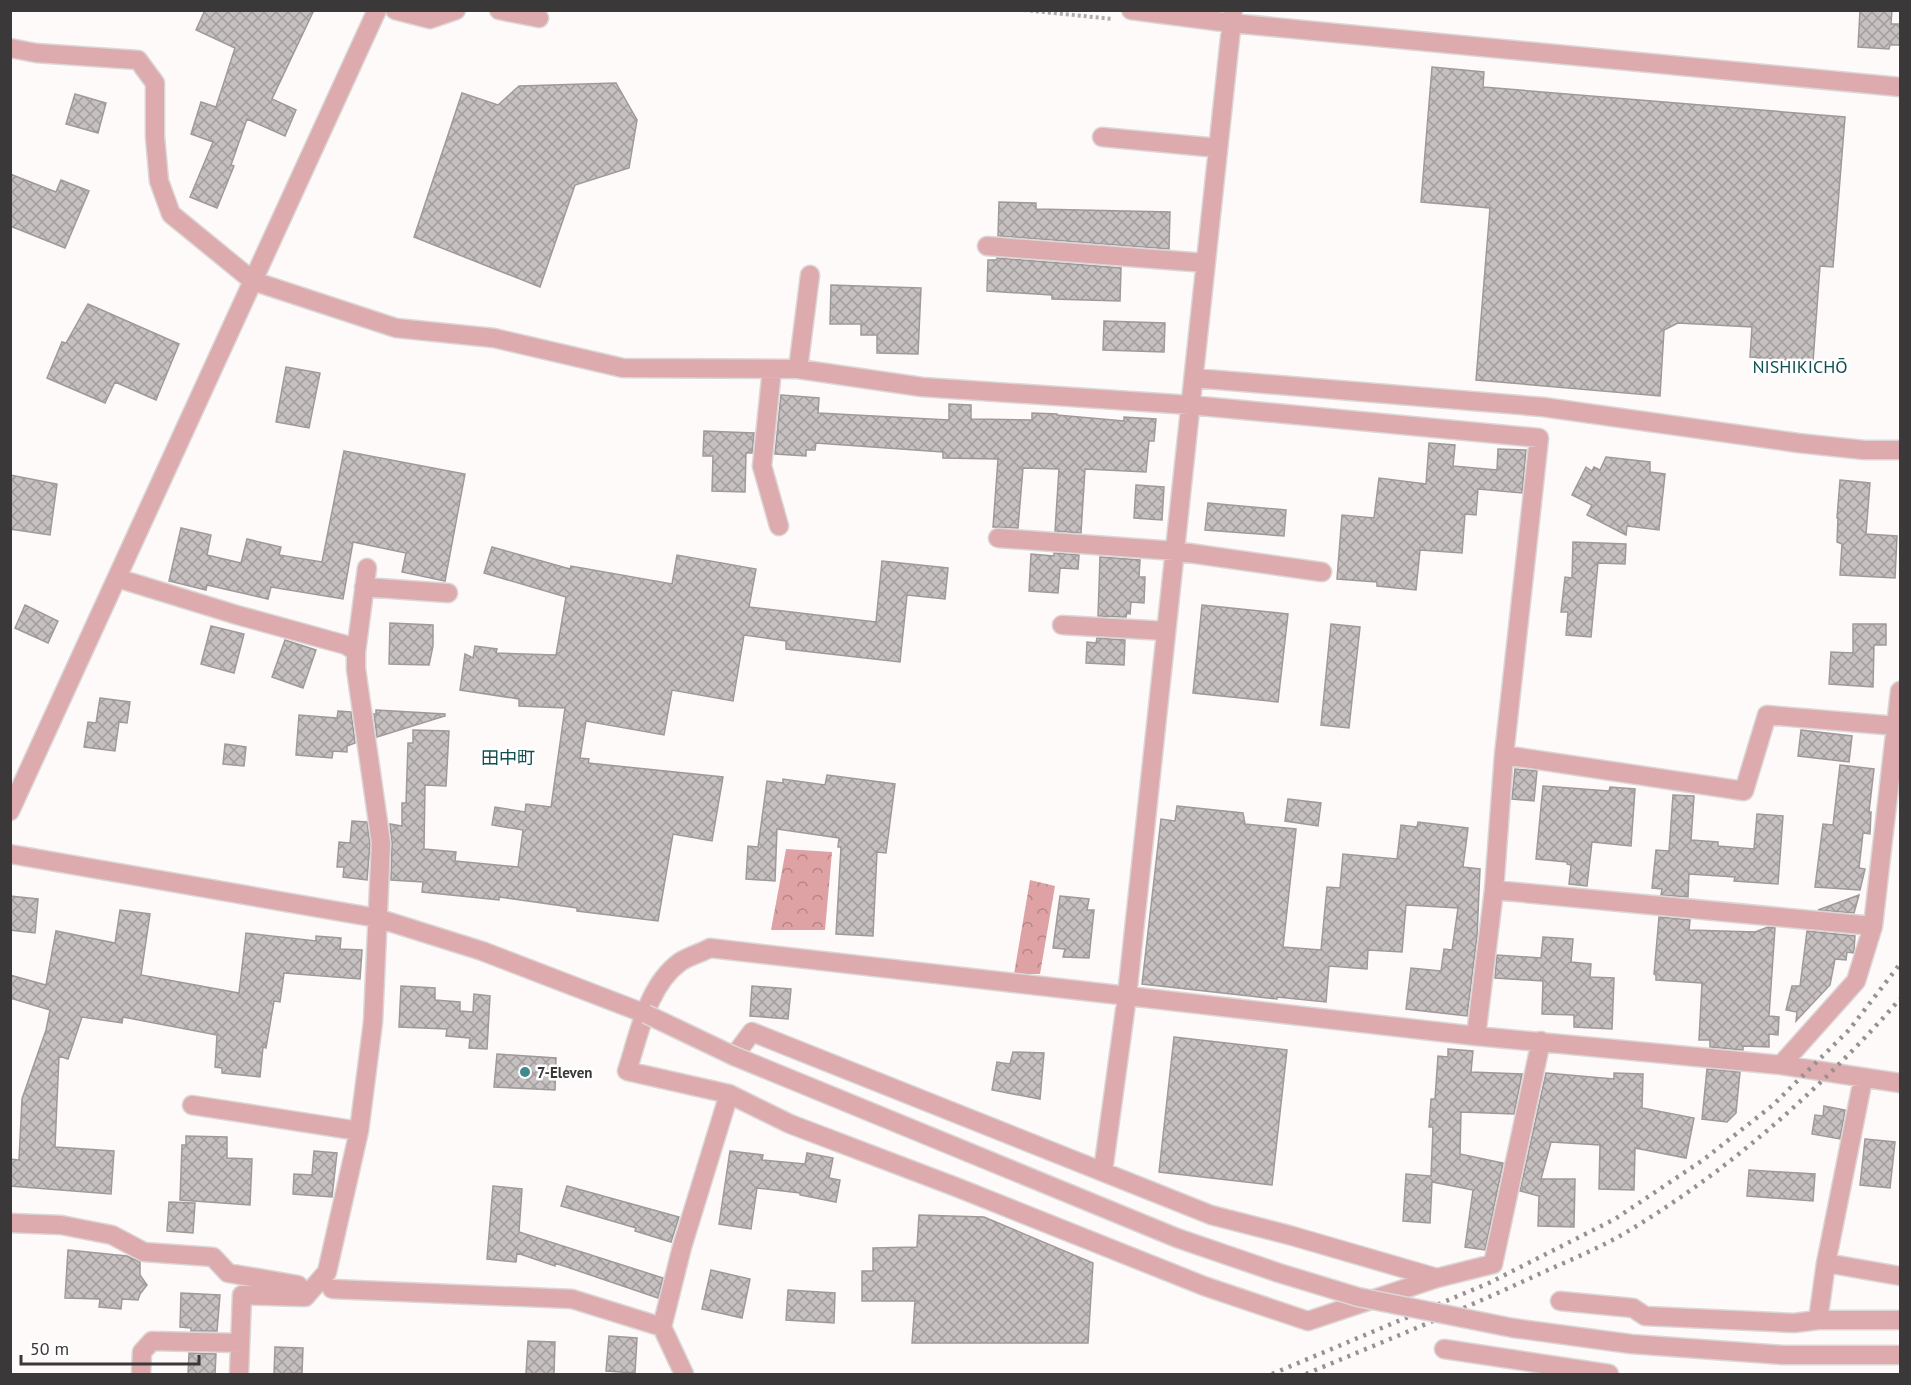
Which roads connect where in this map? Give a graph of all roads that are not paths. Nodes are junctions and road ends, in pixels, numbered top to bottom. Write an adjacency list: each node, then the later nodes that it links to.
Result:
1 (377, 10): 15 (street)
2 (395, 10): 3 (street)
3 (456, 10)
4 (499, 10): 7 (street)
5 (1131, 10): 6 (street)
6 (1232, 16): 9 (street); 11 (street)
7 (539, 18)
8 (10, 48): 15 (street)
9 (1900, 87)
10 (1102, 137): 11 (street)
11 (1218, 148): 13 (street)
12 (987, 246): 13 (street)
13 (1206, 263): 18 (street)
14 (810, 275): 17 (street)
15 (253, 281): 16 (street); 26 (street)
16 (771, 369): 17 (street); 21 (street)
17 (798, 369): 19 (street)
18 (1194, 378): 19 (street); 20 (street)
19 (1190, 405): 23 (street); 34 (street)
20 (1900, 450)
21 (779, 526)
22 (998, 537): 23 (street)
23 (1175, 551): 25 (street); 30 (street)
24 (367, 568): 27 (street)
25 (1322, 572)
26 (117, 578): 31 (street); 35 (street)
27 (364, 587): 28 (street); 31 (street)
28 (448, 593)
29 (1062, 625): 30 (street)
30 (1166, 631): 40 (street)
31 (356, 652): 38 (street)
32 (1900, 691): 33 (street)
33 (1897, 726): 34 (street); 39 (street)
34 (1504, 755): 37 (street)
35 (10, 811)
36 (10, 854): 38 (street)
37 (1494, 890): 39 (street); 42 (street)
38 (377, 918): 41 (street); 50 (street)
39 (1874, 926): 45 (street)
40 (1127, 996): 41 (street); 42 (street); 51 (street)
41 (646, 1014): 44 (street, bridge); 48 (street)
42 (1476, 1036): 43 (street)
43 (1541, 1041): 45 (street); 55 (street)
44 (734, 1056): 51 (street); 64 (street, bridge)
45 (1781, 1065): 46 (street)
46 (1863, 1079): 47 (street); 53 (street)
47 (1900, 1083)
48 (729, 1094): 55 (street); 61 (street)
49 (192, 1106): 50 (street)
50 (358, 1131): 62 (street)
51 (1103, 1171): 55 (street)
52 (10, 1223): 56 (street)
53 (1826, 1263): 54 (street); 59 (street)
54 (1900, 1276)
55 (1437, 1278)
56 (298, 1285)
57 (332, 1288): 61 (street)
58 (1560, 1301): 59 (street)
59 (1818, 1320): 60 (street)
60 (1900, 1320)
61 (662, 1327): 67 (street)
62 (240, 1343): 65 (street); 66 (street)
63 (1444, 1349): 68 (street)
64 (1900, 1355)
65 (141, 1374)
66 (239, 1374)
67 (684, 1374)
68 (1609, 1374)

